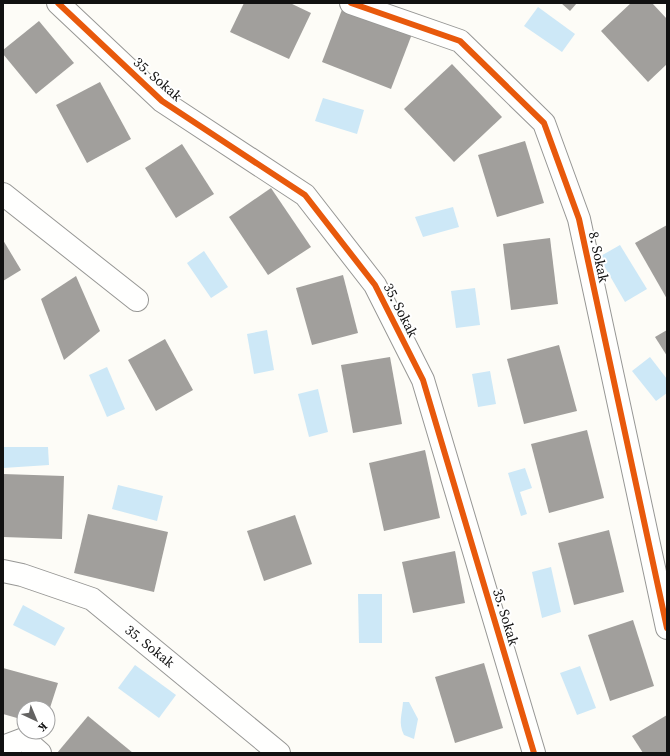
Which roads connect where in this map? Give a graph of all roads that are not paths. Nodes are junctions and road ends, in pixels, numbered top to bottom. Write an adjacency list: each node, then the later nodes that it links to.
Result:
1 (58, 3): 10 (street, 35. Sokak)
2 (351, 3): 6 (street, 8. Sokak)
3 (3, 194): 4 (street)
4 (137, 300)
5 (3, 571): 9 (street, 35. Sokak)
6 (667, 628)
7 (3, 747): 8 (street)
8 (40, 753)
9 (279, 753)
10 (534, 753)

